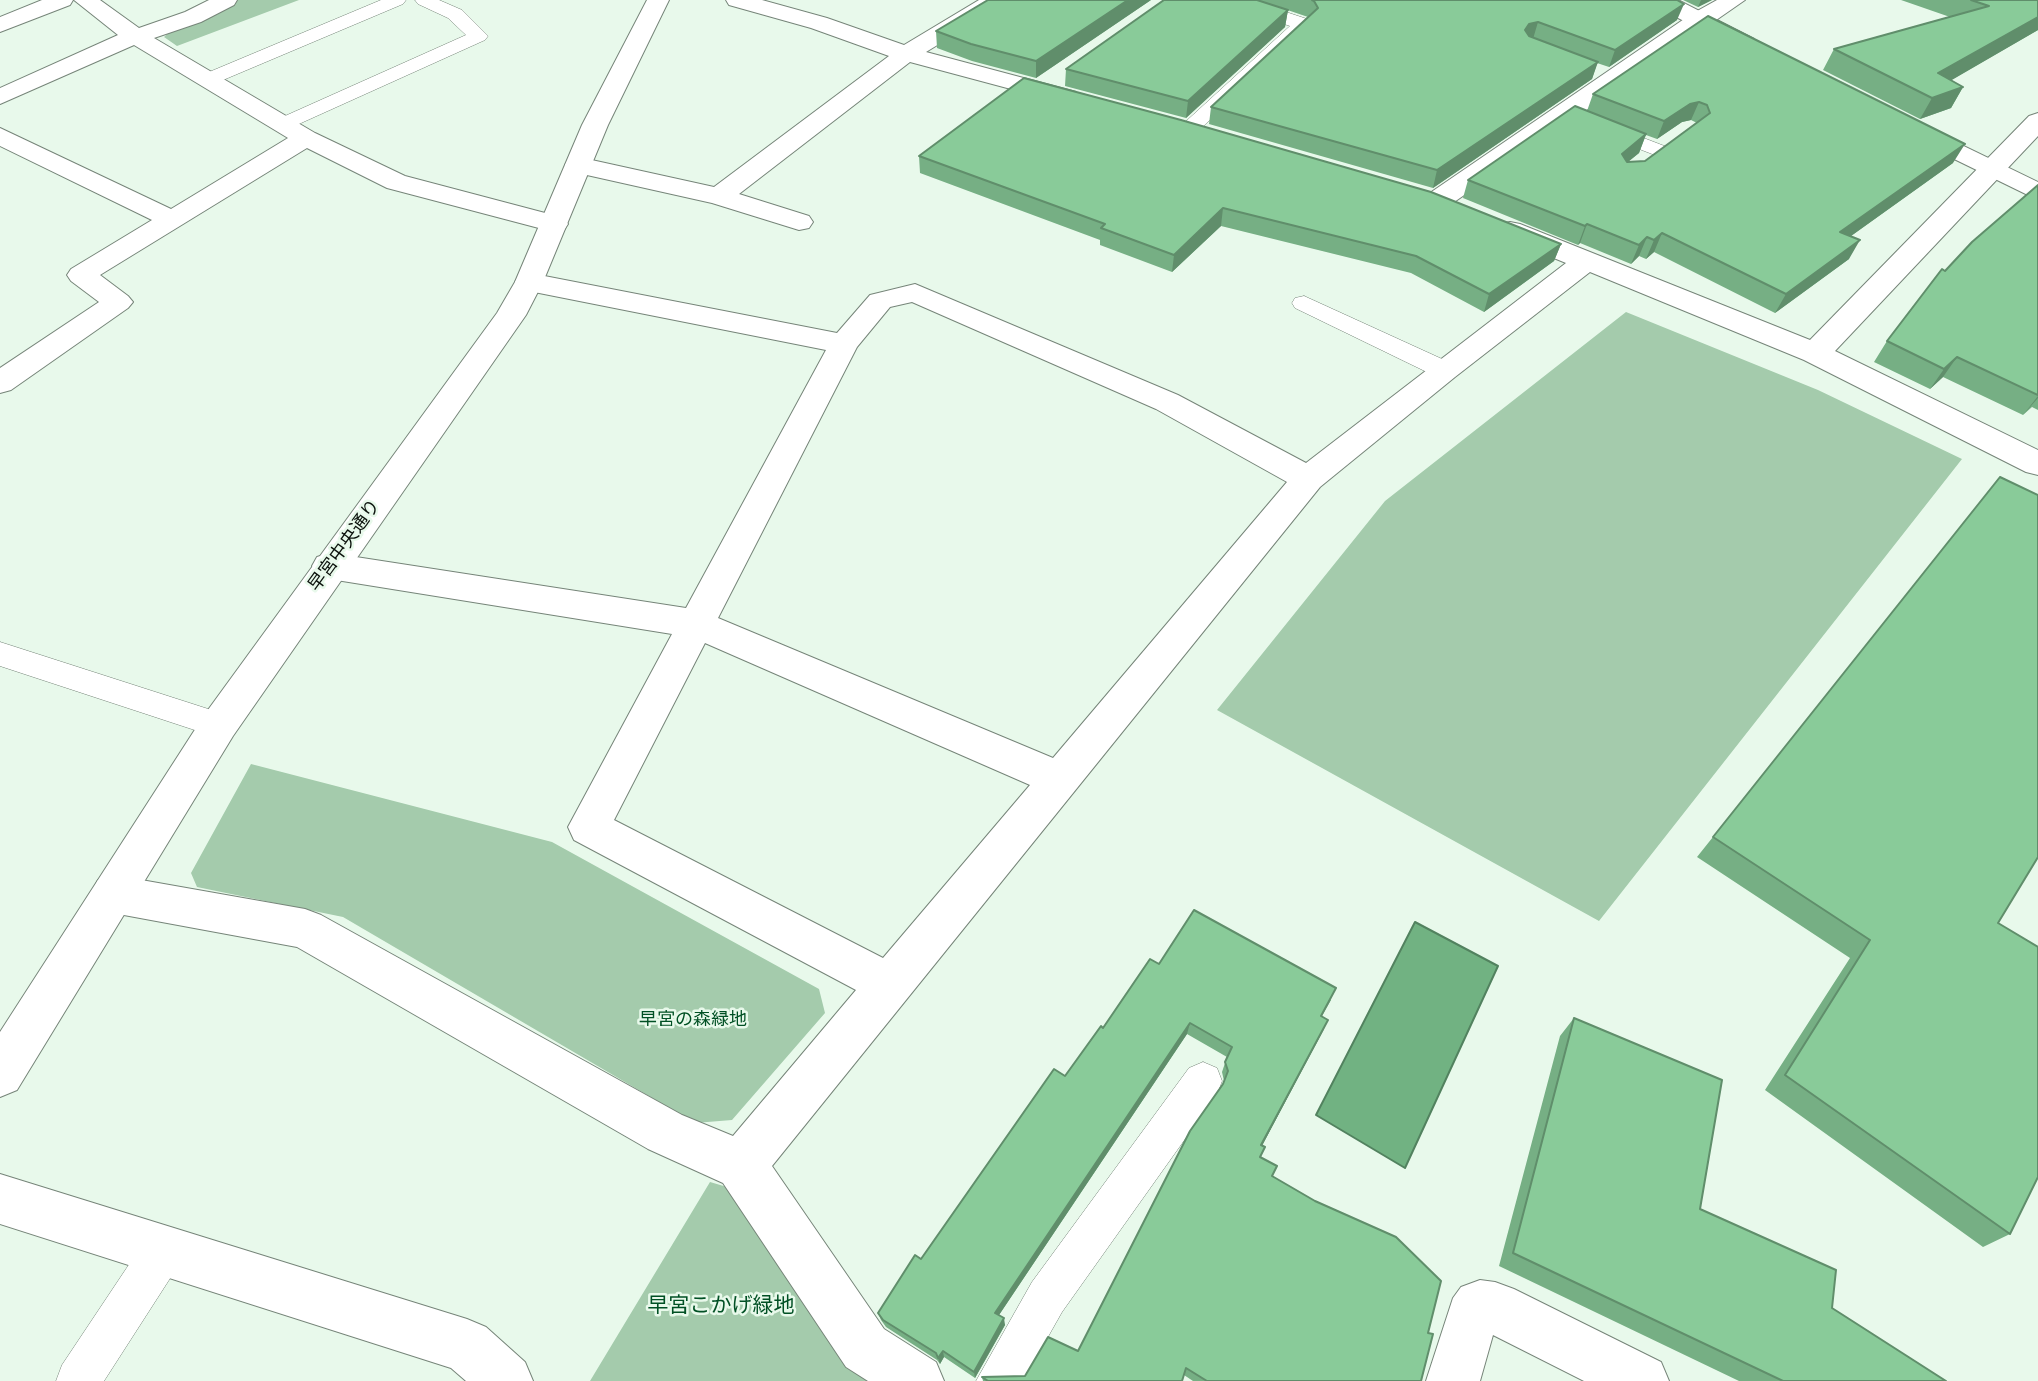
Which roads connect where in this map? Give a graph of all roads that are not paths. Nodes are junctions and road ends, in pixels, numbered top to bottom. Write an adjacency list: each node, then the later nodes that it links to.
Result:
1 (62, 0): 13 (street)
2 (85, 0): 14 (street)
3 (226, 0): 14 (street)
4 (397, 0): 18 (lane)
5 (424, 0): 26 (lane)
6 (658, 0): 30 (street, 早宮中央通り)
7 (737, 0): 15 (street)
8 (995, 0): 15 (street)
9 (1232, 0): 25 (lane)
10 (1661, 0): 12 (street)
11 (1734, 0): 12 (street)
12 (1698, 20): 16 (street); 22 (street)
13 (0, 25)
14 (136, 37): 18 (street); 20 (street)
15 (906, 54): 19 (street); 35 (street)
16 (1773, 58)
17 (1068, 69): 19 (street)
18 (209, 79): 26 (street)
19 (1039, 90): 21 (street)
20 (0, 97)
21 (1089, 103)
22 (1563, 113): 29 (lane); 36 (street)
23 (1897, 121): 32 (street)
24 (2038, 121): 32 (street)
25 (1189, 130)
26 (295, 131): 37 (street); 39 (street)
27 (0, 136): 37 (street)
28 (1680, 136): 29 (lane)
29 (1660, 151): 31 (lane)
30 (578, 165): 35 (street); 39 (street, 早宮中央通り)
31 (1639, 166)
32 (1992, 169): 33 (street); 44 (street)
33 (2038, 192)
34 (1411, 193): 36 (street)
35 (719, 196): 38 (street)
36 (1462, 211): 40 (street)
37 (173, 220): 46 (street)
38 (799, 222)
39 (554, 225): 41 (street, 早宮中央通り)
40 (1588, 260): 44 (street); 45 (street)
41 (529, 282): 43 (street); 49 (street, 早宮中央通り)
42 (1304, 303): 45 (lane)
43 (844, 344): 48 (street); 50 (street)
44 (1815, 353): 47 (street)
45 (1444, 370): 48 (street)
46 (0, 383)
47 (2038, 464)
48 (1308, 479): 53 (street)
49 (330, 566): 50 (street); 52 (street, 早宮中央通り)
50 (696, 624): 53 (street); 55 (street)
51 (0, 654): 52 (lane)
52 (219, 725): 54 (street, 早宮中央通り)
53 (1059, 779): 55 (street)
54 (113, 894): 56 (street, 早宮中央通り); 58 (street)
55 (890, 985): 58 (street)
56 (0, 1074)
57 (1203, 1081): 64 (lane)
58 (741, 1165): 63 (street)
59 (0, 1199): 60 (street)
60 (163, 1251): 61 (lane); 62 (street)
61 (78, 1381)
62 (506, 1381)
63 (917, 1381)
64 (998, 1381)
65 (1453, 1381): 66 (street)
66 (1642, 1381)

